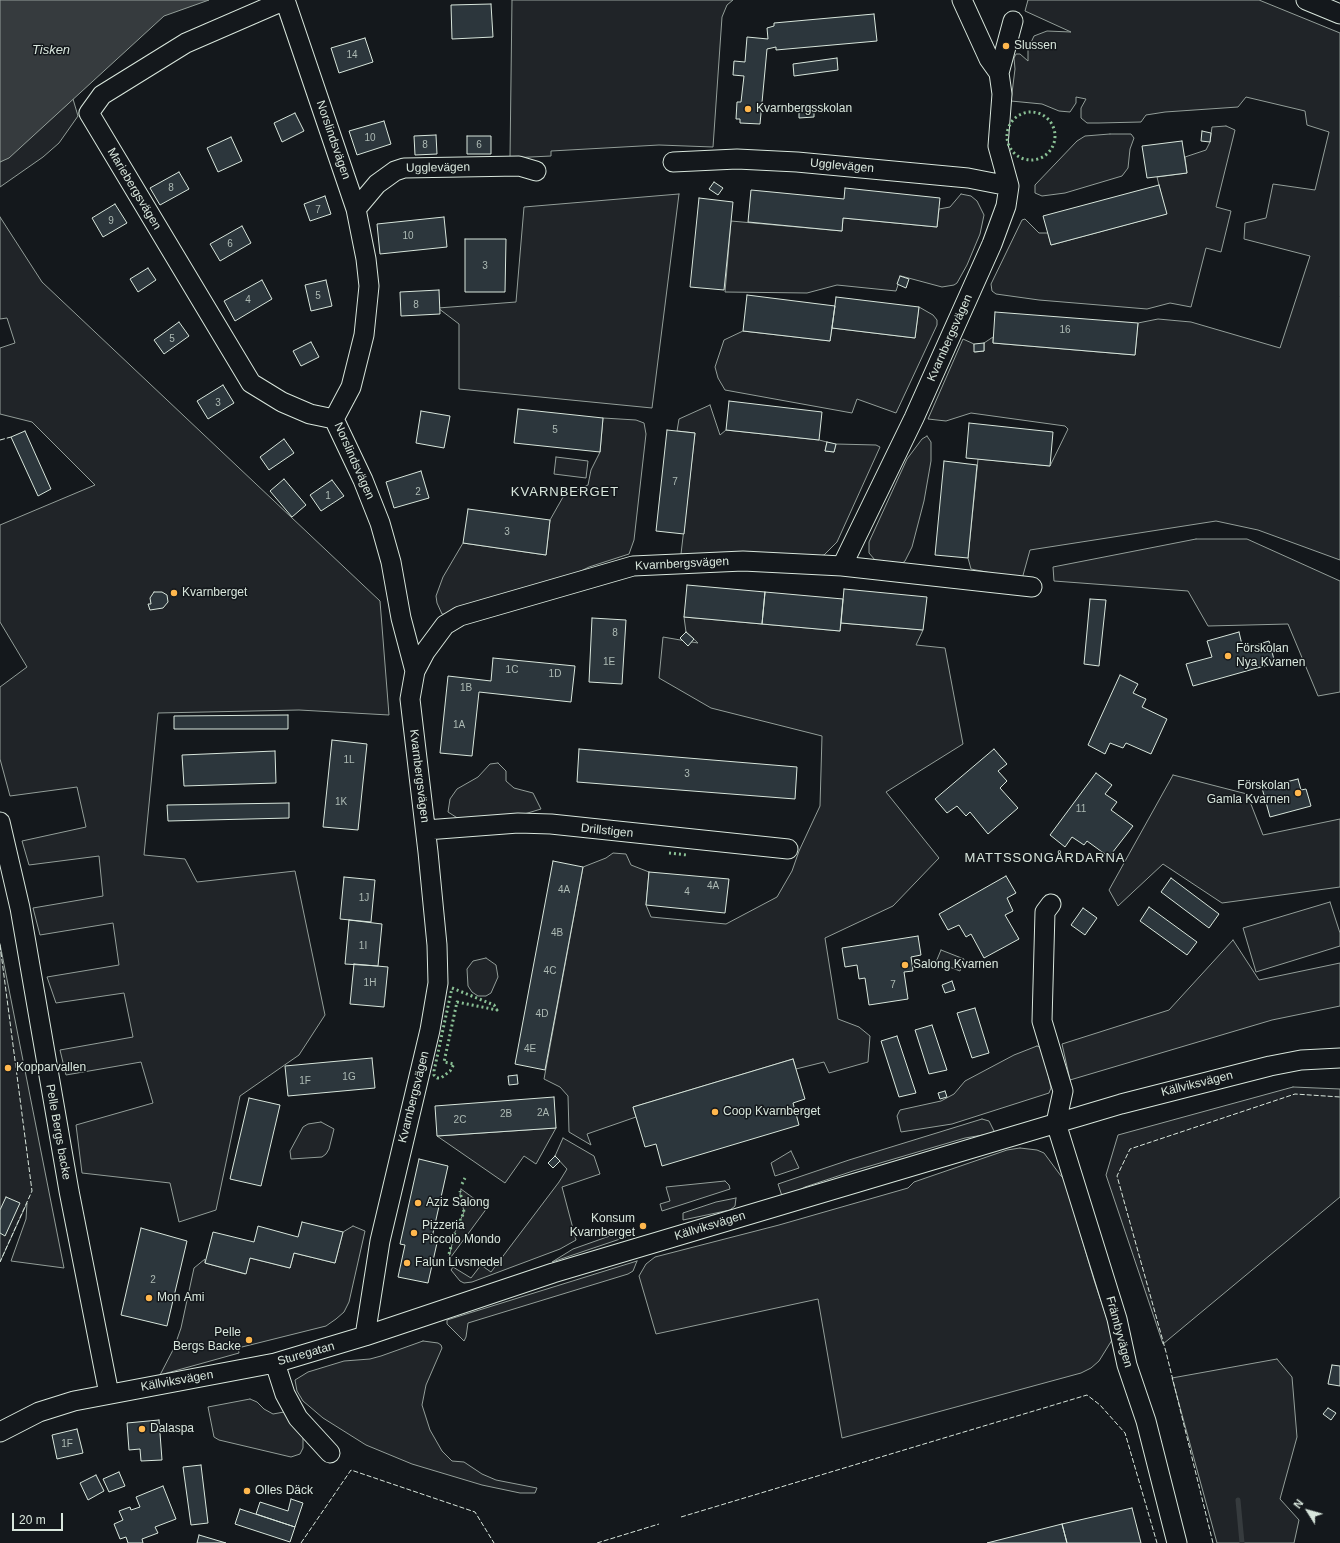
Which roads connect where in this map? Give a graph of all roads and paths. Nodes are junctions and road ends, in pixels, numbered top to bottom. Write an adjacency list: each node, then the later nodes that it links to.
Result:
1 (285, 0): 10 (street, Norslindsvägen); 11 (street, Mariebergsvägen)
2 (962, 0): 6 (street)
3 (1306, 0): 4 (street)
4 (1340, 14)
5 (1013, 21): 6 (street)
6 (999, 73): 9 (street, Kvarnbergsvägen)
7 (673, 162): 9 (street, Ugglevägen)
8 (536, 171): 10 (street, Ugglevägen)
9 (1009, 186): 12 (street, Kvarnbergsvägen)
10 (356, 209): 11 (street, Norslindsvägen)
11 (334, 419): 14 (street, Norslindsvägen)
12 (842, 566): 13 (street, Kvarnbergsvägen); 14 (street, Kvarnbergsvägen)
13 (1032, 587)
14 (415, 671): 16 (street, Kvarnbergsvägen)
15 (0, 822): 24 (street, Pelle Bergs backe)
16 (426, 830): 17 (street, Drillstigen); 21 (street, Kvarnbergsvägen)
17 (788, 849)
18 (1051, 904): 20 (street)
19 (1340, 1058): 20 (street, Källviksvägen)
20 (1056, 1123): 21 (street, Källviksvägen); 27 (street, Främbyvägen)
21 (365, 1336): 22 (street, Sturegatan)
22 (275, 1363): 23 (street, Sturegatan); 26 (street)
23 (246, 1369): 24 (street, Källviksvägen)
24 (109, 1394): 25 (street)
25 (0, 1432)
26 (330, 1452)
27 (1177, 1543)

